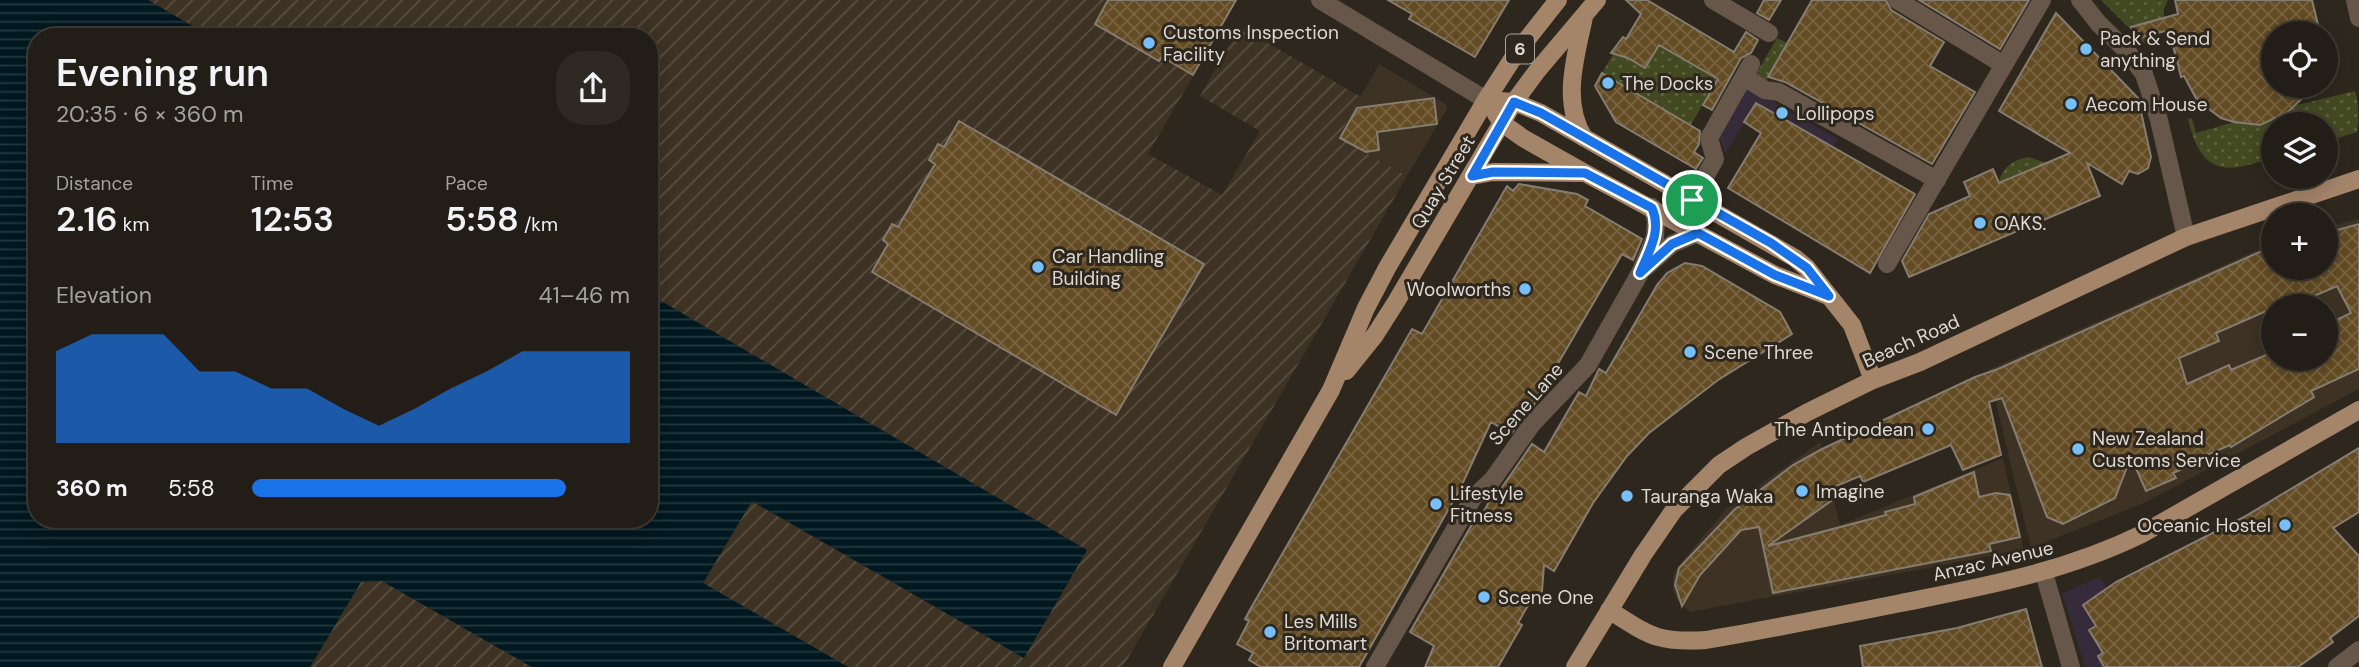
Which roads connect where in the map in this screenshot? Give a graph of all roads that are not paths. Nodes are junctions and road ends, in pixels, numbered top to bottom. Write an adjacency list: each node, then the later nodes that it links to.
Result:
1 (1320, 0): 12 (street)
2 (1558, 0): 12 (main road, Quay Street / 6)
3 (1713, 0): 10 (street)
4 (1897, 0): 11 (street)
5 (2042, 0): 11 (street)
6 (2080, 0): 23 (street)
7 (2355, 0): 9 (street)
8 (1590, 7): 13 (main road, Quay Street / 6); 15 (main road)
9 (2359, 18)
10 (1769, 33)
11 (2004, 65): 19 (street)
12 (1486, 100): 13 (main road); 14 (main road); 28 (main road, Quay Street / 6)
13 (1514, 102): 14 (main road, Quay Street / 6); 15 (main road)
14 (1502, 123): 16 (main road); 17 (main road, Quay Street / 6)
15 (1584, 138): 20 (main road)
16 (1585, 173): 17 (main road); 21 (main road)
17 (1472, 176): 28 (main road, Quay Street / 6)
18 (2359, 179): 23 (main road, Beach Road)
19 (1937, 180): 20 (street); 24 (street)
20 (1692, 200): 26 (main road)
21 (1652, 208): 22 (main road); 25 (street, Scene Lane)
22 (1698, 233): 25 (street, Scene Lane); 26 (main road)
23 (2186, 237): 27 (main road, Beach Road)
24 (1887, 264)
25 (1640, 273): 34 (street, Scene Lane)
26 (1829, 296): 27 (main road)
27 (1873, 380): 31 (main road, Beach Road)
28 (1331, 390): 33 (main road, Quay Street / 6)
29 (2359, 410): 30 (main road, Anzac Avenue)
30 (2044, 573): 31 (main road, Anzac Avenue); 36 (street)
31 (1609, 610): 35 (main road, Beach Road)
32 (2359, 650): 37 (street)
33 (1172, 667)
34 (1375, 667)
35 (1574, 667)
36 (2071, 667)
37 (2337, 667)

